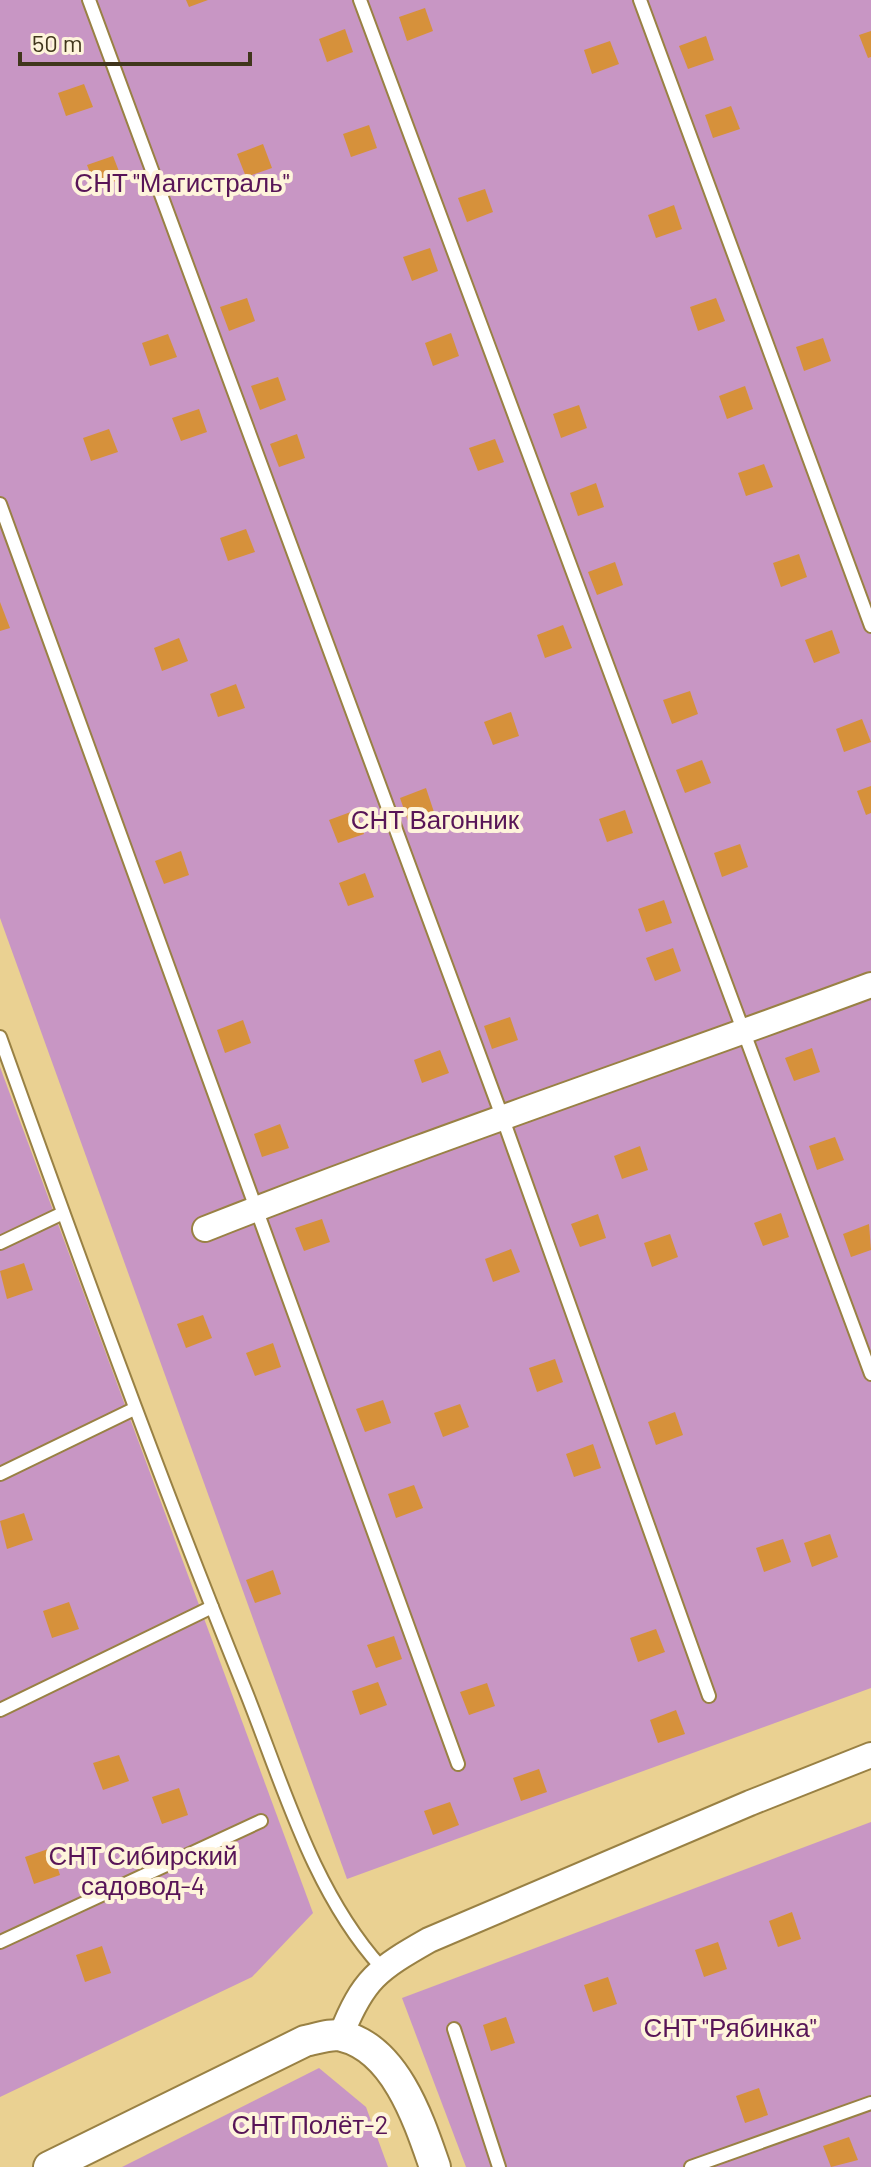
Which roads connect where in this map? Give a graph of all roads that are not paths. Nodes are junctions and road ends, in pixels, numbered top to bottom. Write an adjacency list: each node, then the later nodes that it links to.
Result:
1 (89, 0): 9 (lane)
2 (360, 0): 7 (lane)
3 (640, 0): 5 (lane)
4 (0, 504): 10 (lane)
5 (871, 626)
6 (871, 985): 7 (street)
7 (745, 1032): 9 (street); 14 (lane)
8 (0, 1037): 11 (lane)
9 (503, 1119): 10 (street); 18 (lane)
10 (254, 1209): 12 (street); 21 (lane)
11 (63, 1213): 13 (lane); 15 (lane)
12 (205, 1229)
13 (0, 1243)
14 (871, 1374)
15 (134, 1409): 16 (lane); 17 (lane)
16 (0, 1474)
17 (212, 1607): 19 (lane); 24 (lane)
18 (709, 1696)
19 (0, 1710)
20 (871, 1755): 24 (street)
21 (458, 1764)
22 (261, 1821): 23 (lane)
23 (0, 1942)
24 (381, 1967): 26 (street)
25 (454, 2029): 30 (lane)
26 (341, 2035): 28 (street); 29 (street)
27 (871, 2103): 31 (lane)
28 (49, 2167)
29 (435, 2167)
30 (499, 2167)
31 (691, 2167)

